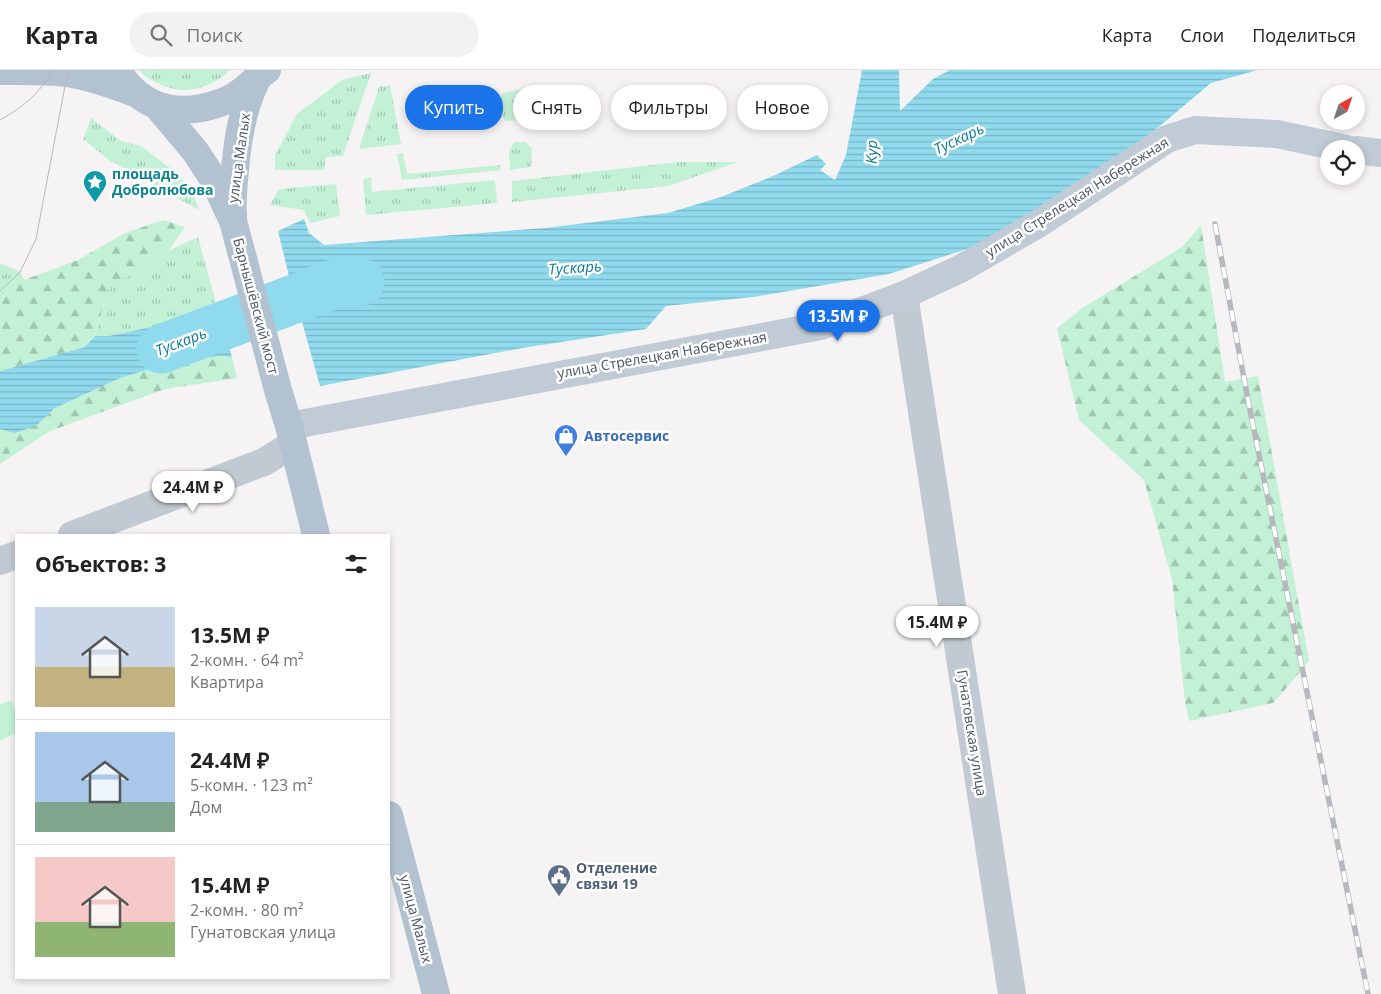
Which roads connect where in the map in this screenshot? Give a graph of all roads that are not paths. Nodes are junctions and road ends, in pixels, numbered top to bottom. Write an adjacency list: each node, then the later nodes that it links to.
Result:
1 (117, 70): 4 (main road, улица Малых)
2 (0, 71): 4 (main road)
3 (261, 72): 4 (main road); 8 (main road, улица Малых)
4 (148, 100): 8 (main road, улица Малых)
5 (1320, 143): 9 (street, улица Стрелецкая Набережная)
6 (1365, 151): 7 (street)
7 (1381, 152)
8 (233, 221): 10 (main road, Барнышёвский мост)
9 (904, 295): 10 (street, улица Стрелецкая Набережная); 17 (street, Гунатовская улица)
10 (291, 435): 11 (street); 12 (main road)
11 (75, 534)
12 (316, 534)
13 (15, 555): 14 (street)
14 (0, 561)
15 (390, 819): 16 (main road, улица Малых)
16 (436, 994)
17 (1012, 994)

